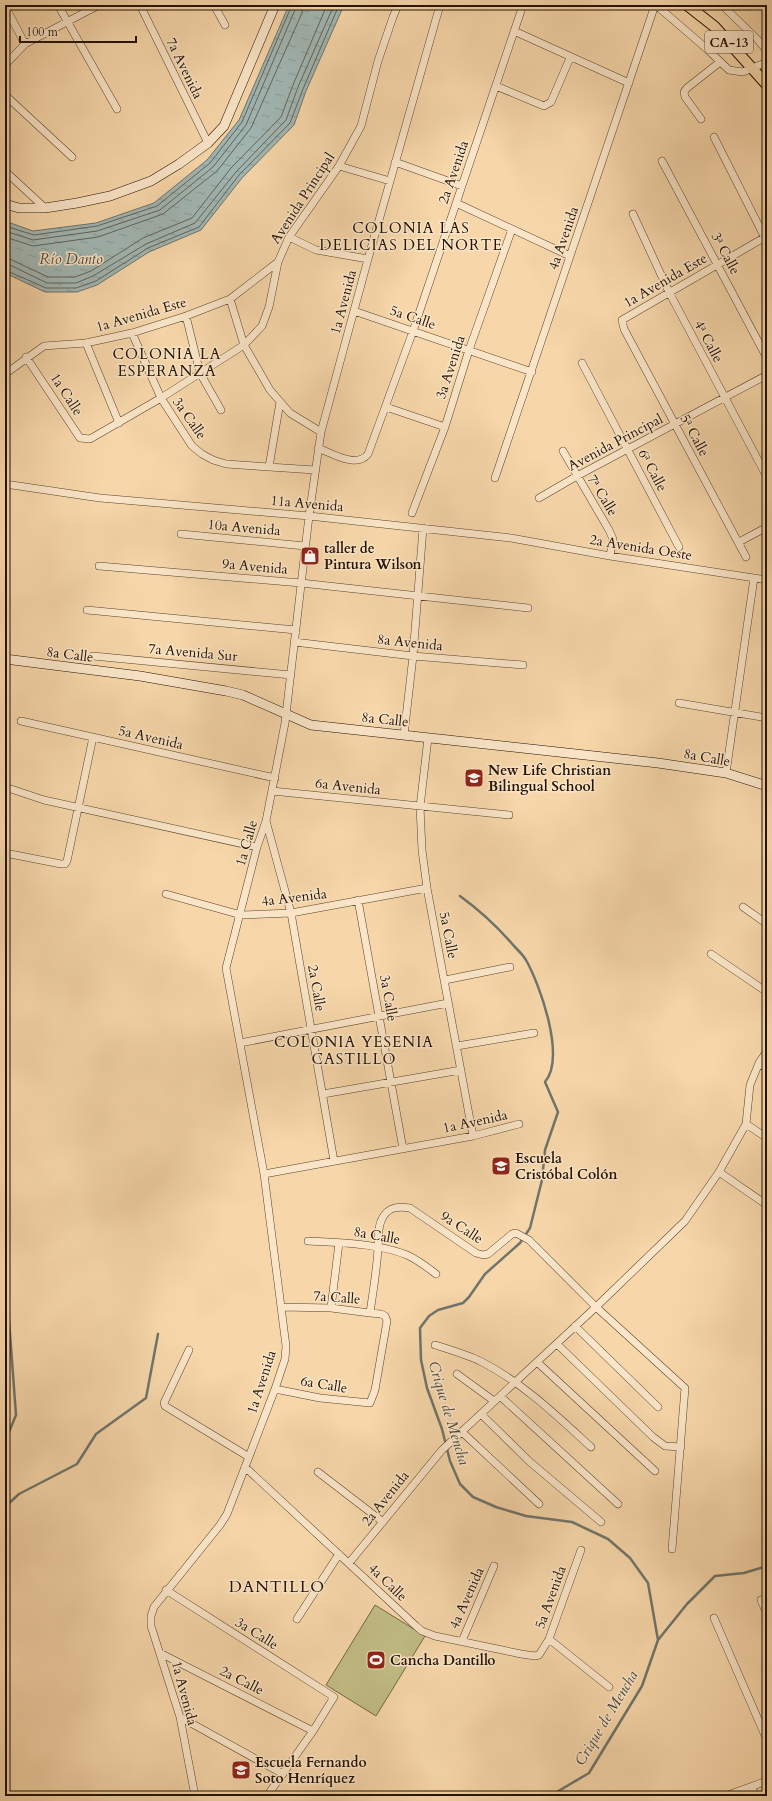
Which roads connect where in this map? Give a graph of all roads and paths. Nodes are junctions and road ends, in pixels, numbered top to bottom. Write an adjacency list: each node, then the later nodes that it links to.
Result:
1 (58, 5): 13 (street)
2 (99, 5): 13 (street)
3 (140, 5): 30 (street, 7a Avenida)
4 (214, 5): 14 (street)
5 (274, 5): 30 (street)
6 (398, 5): 34 (street, Avenida Principal)
7 (440, 5): 33 (street, 1a Avenida)
8 (523, 5): 15 (street, 2a Avenida)
9 (655, 5): 19 (street); 23 (street, 4a Avenida)
10 (687, 5): 22 (main road, CA-13)
11 (722, 5): 17 (street)
12 (5, 6): 16 (street)
13 (67, 21): 16 (street); 27 (street)
14 (225, 25)
15 (514, 31): 18 (street); 25 (street, 2a Avenida)
16 (25, 44): 21 (street)
17 (767, 51)
18 (570, 58): 23 (street); 25 (street)
19 (720, 62): 22 (street); 28 (street)
20 (767, 62): 22 (street)
21 (5, 65)
22 (753, 68): 24 (main road, CA-13)
23 (629, 83): 45 (street, 4a Avenida)
24 (767, 85)
25 (496, 86): 37 (street, 2a Avenida)
26 (5, 95): 31 (street)
27 (117, 109)
28 (700, 119)
29 (714, 137): 44 (street)
30 (208, 143): 40 (street)
31 (72, 157)
32 (662, 161): 48 (street, 3ª Calle)
33 (395, 162): 36 (street, 1a Avenida); 37 (street)
34 (339, 166): 36 (street); 43 (street, Avenida Principal)
35 (5, 171): 40 (street)
36 (390, 181): 46 (street, 1a Avenida)
37 (462, 186): 38 (street, 2a Avenida)
38 (456, 203): 42 (street); 54 (street, 2a Avenida)
39 (5, 204): 40 (street)
40 (45, 208)
41 (633, 214): 49 (street, 4ª Calle)
42 (512, 229): 45 (street); 58 (street, 3a Avenida)
43 (289, 237): 46 (street); 47 (street, Avenida Principal)
44 (766, 238): 48 (street, 1a Avenida Este)
45 (570, 256): 63 (street, 4a Avenida)
46 (368, 260): 51 (street, 1a Avenida)
47 (278, 262): 50 (street, 1a Avenida Este); 57 (street, Avenida Principal)
48 (718, 264): 49 (street, 1a Avenida Este); 60 (street, 3ª Calle)
49 (669, 292): 53 (street, 1a Avenida Este); 67 (street, 4ª Calle)
50 (230, 298): 52 (street, 1a Avenida Este); 57 (street)
51 (354, 311): 54 (street, 5a Calle); 74 (street, 1a Avenida)
52 (186, 316): 55 (street, 1a Avenida Este); 62 (street)
53 (623, 325): 72 (street, 5ª Calle)
54 (413, 331): 58 (street, 5a Calle); 69 (street, 2a Avenida)
55 (132, 333): 56 (street, 1a Avenida Este); 66 (street, 3a Calle)
56 (86, 343): 59 (street, 1a Avenida Este); 71 (street)
57 (244, 345): 62 (street, Avenida Principal); 68 (street)
58 (469, 350): 63 (street, 5a Calle); 73 (street, 3a Avenida)
59 (26, 357): 64 (street, 1a Avenida Este); 75 (street, 1a Calle)
60 (767, 358)
61 (582, 363): 77 (street, 6ª Calle)
62 (200, 372): 66 (street, Avenida Principal); 70 (street)
63 (532, 372): 82 (street, 4a Avenida)
64 (5, 374)
65 (767, 375): 67 (street, Avenida Principal)
66 (161, 398): 71 (street, Avenida Principal); 79 (street, 3a Calle)
67 (725, 398): 72 (street, Avenida Principal); 83 (street, 4ª Calle)
68 (280, 402): 74 (street); 79 (street)
69 (386, 406): 73 (street); 76 (street, 2a Avenida)
70 (221, 410)
71 (119, 423): 75 (street, Avenida Principal)
72 (675, 425): 77 (street, Avenida Principal); 92 (street, 5ª Calle)
73 (445, 427): 86 (street, 3a Avenida)
74 (321, 432): 76 (street, 1a Avenida)
75 (90, 439)
76 (318, 448): 80 (street, 1a Avenida)
77 (627, 450): 81 (street, Avenida Principal); 94 (street, 6ª Calle)
78 (563, 451): 81 (street, 7ª Calle)
79 (269, 467): 80 (street, 3a Calle)
80 (315, 470): 87 (street, 1a Avenida)
81 (576, 476): 85 (street, Avenida Principal); 95 (street, 7ª Calle)
82 (495, 478)
83 (767, 478)
84 (5, 484): 87 (street, 11a Avenida)
85 (539, 498)
86 (412, 513)
87 (309, 516): 89 (street, 11a Avenida); 93 (street, 1a Calle)
88 (767, 527): 92 (street)
89 (422, 528): 91 (street, 11a Avenida); 101 (street)
90 (181, 534): 93 (street, 10a Avenida)
91 (511, 538): 95 (street, 2a Avenida Oeste)
92 (739, 542): 96 (street, 5ª Calle)
93 (305, 546): 100 (street, 1a Calle)
94 (679, 547)
95 (610, 556): 98 (street, 2a Avenida Oeste)
96 (746, 557)
97 (99, 566): 100 (street, 9a Avenida)
98 (754, 578): 99 (street, 2a Avenida Oeste); 112 (street)
99 (767, 580)
100 (301, 583): 101 (street, 9a Avenida); 104 (street, 1a Calle)
101 (417, 596): 102 (street, 9a Avenida); 107 (street)
102 (528, 608)
103 (87, 610): 104 (street)
104 (296, 630): 105 (street, 1a Calle)
105 (294, 642): 107 (street, 8a Avenida); 110 (street, 1a Calle)
106 (93, 656): 110 (street, 7a Avenida Sur)
107 (413, 656): 109 (street, 8a Avenida); 116 (street)
108 (5, 660): 113 (street, 8a Calle)
109 (523, 665)
110 (291, 675): 113 (street, 1a Calle)
111 (678, 703): 112 (street)
112 (735, 712): 114 (street); 119 (street)
113 (286, 714): 116 (street, 8a Calle); 120 (street, 1a Calle)
114 (767, 718)
115 (21, 721): 117 (street, 5a Avenida)
116 (404, 735): 118 (street, 8a Calle)
117 (93, 738): 120 (street, 5a Avenida); 124 (street)
118 (428, 738): 119 (street, 8a Calle); 125 (street, 5a Calle)
119 (726, 772): 121 (street, 8a Calle)
120 (275, 778): 123 (street, 1a Calle)
121 (767, 786)
122 (11, 789): 124 (street)
123 (272, 791): 125 (street, 6a Avenida); 127 (street, 1a Calle)
124 (78, 807): 128 (street); 129 (street)
125 (420, 807): 126 (street); 130 (street, 5a Calle)
126 (509, 815)
127 (266, 821): 128 (street, 1a Calle); 134 (street, 2a Calle)
128 (257, 847): 135 (street, 1a Calle)
129 (5, 853)
130 (427, 888): 132 (street, 4a Avenida); 139 (street, 5a Calle)
131 (166, 894): 135 (street, 4a Avenida)
132 (358, 900): 134 (street, 4a Avenida); 142 (street, 3a Calle)
133 (743, 907): 136 (street)
134 (291, 913): 135 (street, 4a Avenida); 143 (street, 2a Calle)
135 (241, 915): 145 (street, 1a Calle)
136 (767, 924)
137 (711, 954): 140 (street)
138 (510, 968): 139 (street)
139 (445, 980): 141 (street, 5a Calle)
140 (767, 992)
141 (448, 1003): 142 (street); 146 (street, 5a Calle)
142 (379, 1016): 143 (street); 151 (street, 3a Calle)
143 (311, 1029): 145 (street); 152 (street, 2a Calle)
144 (534, 1033): 146 (street)
145 (240, 1043): 160 (street, 1a Calle)
146 (457, 1046): 150 (street, 5a Calle)
147 (767, 1051): 148 (street)
148 (759, 1063): 149 (street); 154 (street)
149 (767, 1069)
150 (461, 1070): 151 (street); 155 (street, 5a Calle)
151 (392, 1082): 152 (street); 157 (street, 3a Calle)
152 (323, 1094): 158 (street, 2a Calle)
153 (519, 1124): 155 (street, 1a Avenida)
154 (746, 1124): 156 (street); 159 (street)
155 (473, 1136): 157 (street, 1a Avenida)
156 (767, 1138)
157 (403, 1149): 158 (street, 1a Avenida)
158 (334, 1161): 160 (street, 1a Avenida)
159 (719, 1172): 161 (street); 166 (street, 2a Avenida)
160 (264, 1174): 167 (street, 1a Avenida)
161 (767, 1205)
162 (308, 1241): 163 (street, 8a Calle)
163 (338, 1243): 164 (street, 8a Calle); 168 (street)
164 (378, 1248): 165 (street, 8a Calle); 166 (street, 9a Calle); 169 (street)
165 (436, 1274)
166 (596, 1307): 170 (street, 2a Avenida); 185 (street)
167 (281, 1308): 168 (street, 7a Calle); 177 (street, 1a Avenida)
168 (331, 1308): 169 (street, 7a Calle)
169 (370, 1313): 180 (street, 7a Calle)
170 (575, 1326): 171 (street, 2a Avenida); 181 (street)
171 (556, 1344): 174 (street, 2a Avenida); 185 (street)
172 (436, 1345): 176 (street)
173 (189, 1350): 186 (street)
174 (537, 1362): 176 (street, 2a Avenida); 188 (street)
175 (458, 1374): 179 (street)
176 (515, 1382): 178 (street, 2a Avenida); 184 (street)
177 (275, 1389): 180 (street, 6a Calle); 186 (street, 1a Avenida)
178 (500, 1396): 179 (street, 2a Avenida); 191 (street)
179 (494, 1401): 182 (street, 2a Avenida)
180 (370, 1403)
181 (658, 1407)
182 (481, 1414): 183 (street, 2a Avenida); 193 (street)
183 (462, 1432): 190 (street); 192 (street, 2a Avenida)
184 (591, 1447)
185 (681, 1447): 194 (street)
186 (249, 1457): 187 (street, 1a Avenida)
187 (245, 1467): 196 (street, 4a Calle); 199 (street, 1a Avenida)
188 (655, 1471)
189 (318, 1472): 192 (street)
190 (539, 1504)
191 (618, 1504)
192 (383, 1522): 197 (street, 2a Avenida)
193 (601, 1522)
194 (672, 1549)
195 (581, 1550): 204 (street, 5a Avenida)
196 (339, 1554): 197 (street, 4a Calle); 203 (street)
197 (348, 1563): 205 (street, 4a Calle)
198 (494, 1566): 205 (street, 4a Avenida)
199 (166, 1590): 207 (street, 1a Avenida); 211 (street, 3a Calle)
200 (761, 1600): 201 (street)
201 (767, 1614)
202 (714, 1618): 210 (street)
203 (297, 1619)
204 (549, 1638): 206 (street, 5a Avenida); 208 (street)
205 (462, 1641): 206 (street, 4a Calle)
206 (542, 1652)
207 (160, 1653): 209 (street, 1a Avenida); 211 (street, 2a Calle)
208 (609, 1687)
209 (180, 1717): 213 (street); 216 (street, 1a Avenida)
210 (765, 1730): 212 (street)
211 (313, 1731): 213 (street)
212 (767, 1740)
213 (283, 1774): 217 (street)
214 (767, 1781): 215 (street)
215 (751, 1788): 218 (street); 219 (street)
216 (195, 1796)
217 (268, 1796)
218 (725, 1796)
219 (756, 1796)

